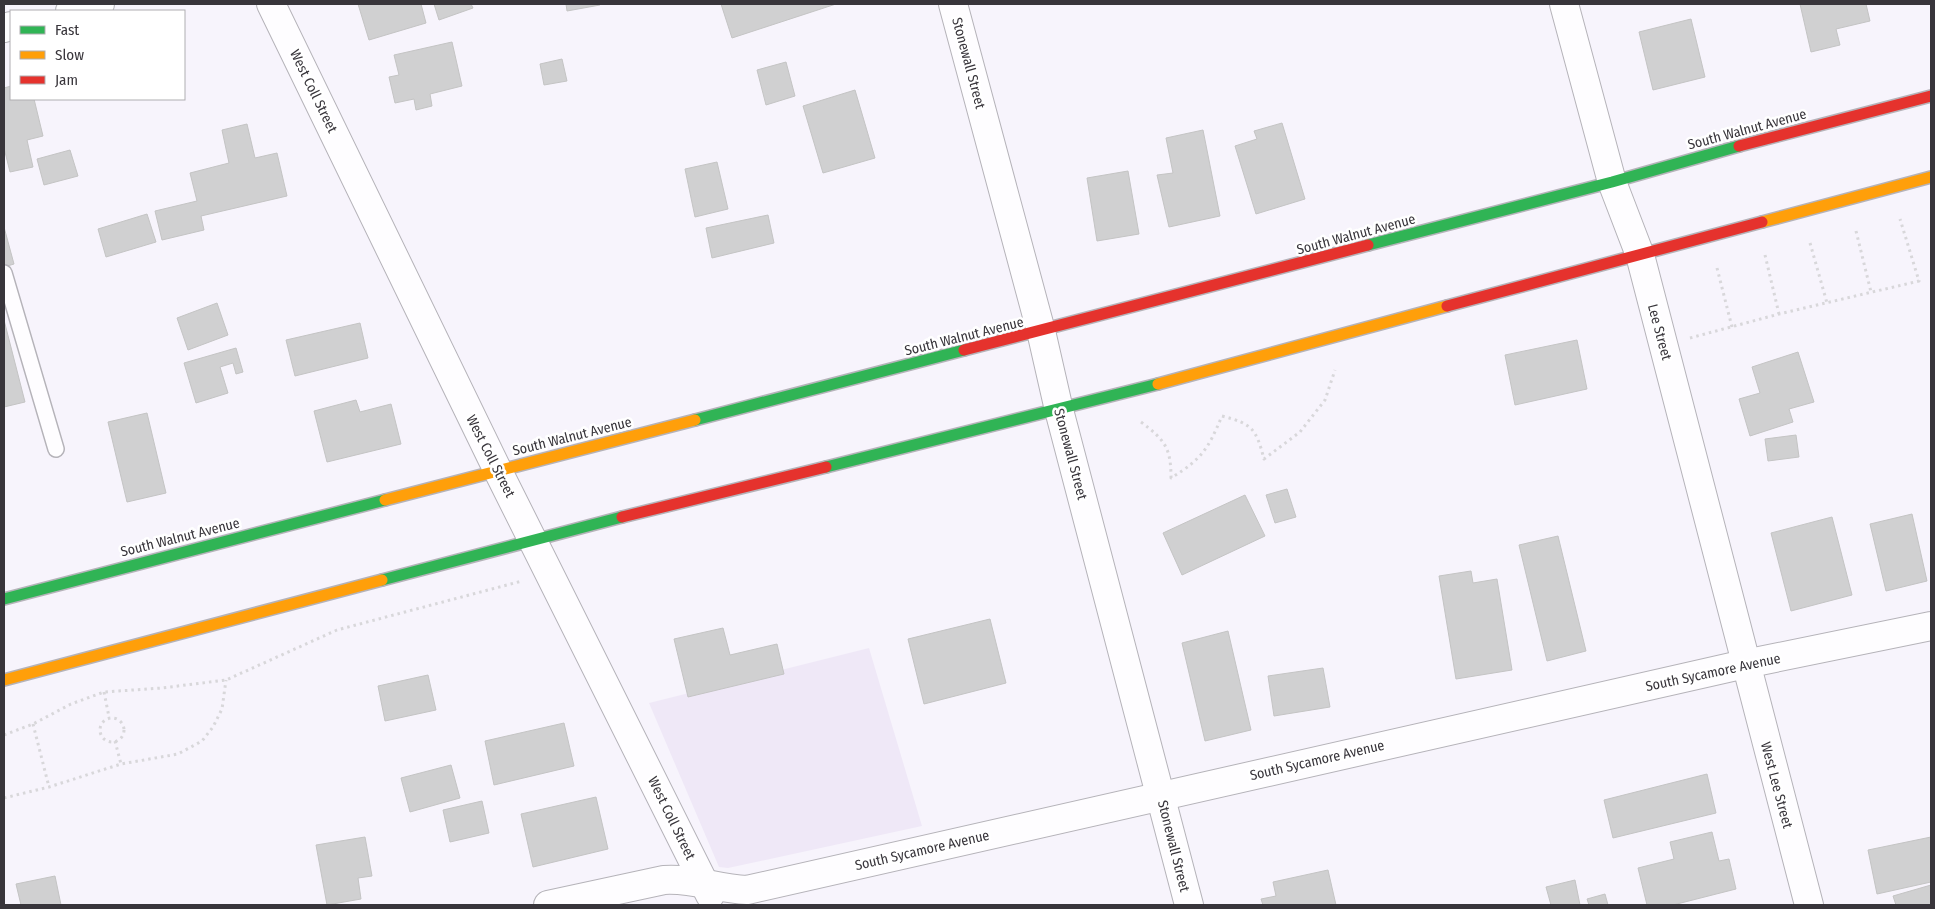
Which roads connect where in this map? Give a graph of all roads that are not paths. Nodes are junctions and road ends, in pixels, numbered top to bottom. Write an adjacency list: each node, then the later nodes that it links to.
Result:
1 (100, 4): 5 (street)
2 (271, 4): 14 (street, West Coll Street)
3 (953, 4): 11 (street, Stonewall Street)
4 (1564, 4): 8 (street, Lee Street)
5 (74, 10)
6 (1931, 96): 8 (main road, South Walnut Avenue)
7 (1931, 177): 9 (main road)
8 (1612, 182): 9 (street, Lee Street); 11 (main road, South Walnut Avenue)
9 (1640, 255): 12 (main road); 18 (street, Lee Street)
10 (4, 273): 13 (lane)
11 (1041, 331): 12 (street, Stonewall Street); 14 (main road, South Walnut Avenue)
12 (1059, 410): 15 (main road); 20 (street, Stonewall Street)
13 (56, 449)
14 (498, 471): 15 (street, West Coll Street); 16 (main road, South Walnut Avenue)
15 (534, 539): 19 (main road); 21 (street, West Coll Street)
16 (4, 599)
17 (1931, 626): 18 (street, South Sycamore Avenue)
18 (1745, 664): 20 (street, South Sycamore Avenue); 24 (street, West Lee Street)
19 (4, 680)
20 (1161, 795): 21 (street, South Sycamore Avenue); 23 (street, Stonewall Street)
21 (710, 895): 22 (street, South Sycamore Avenue)
22 (548, 905)
23 (1190, 905)
24 (1809, 905)

